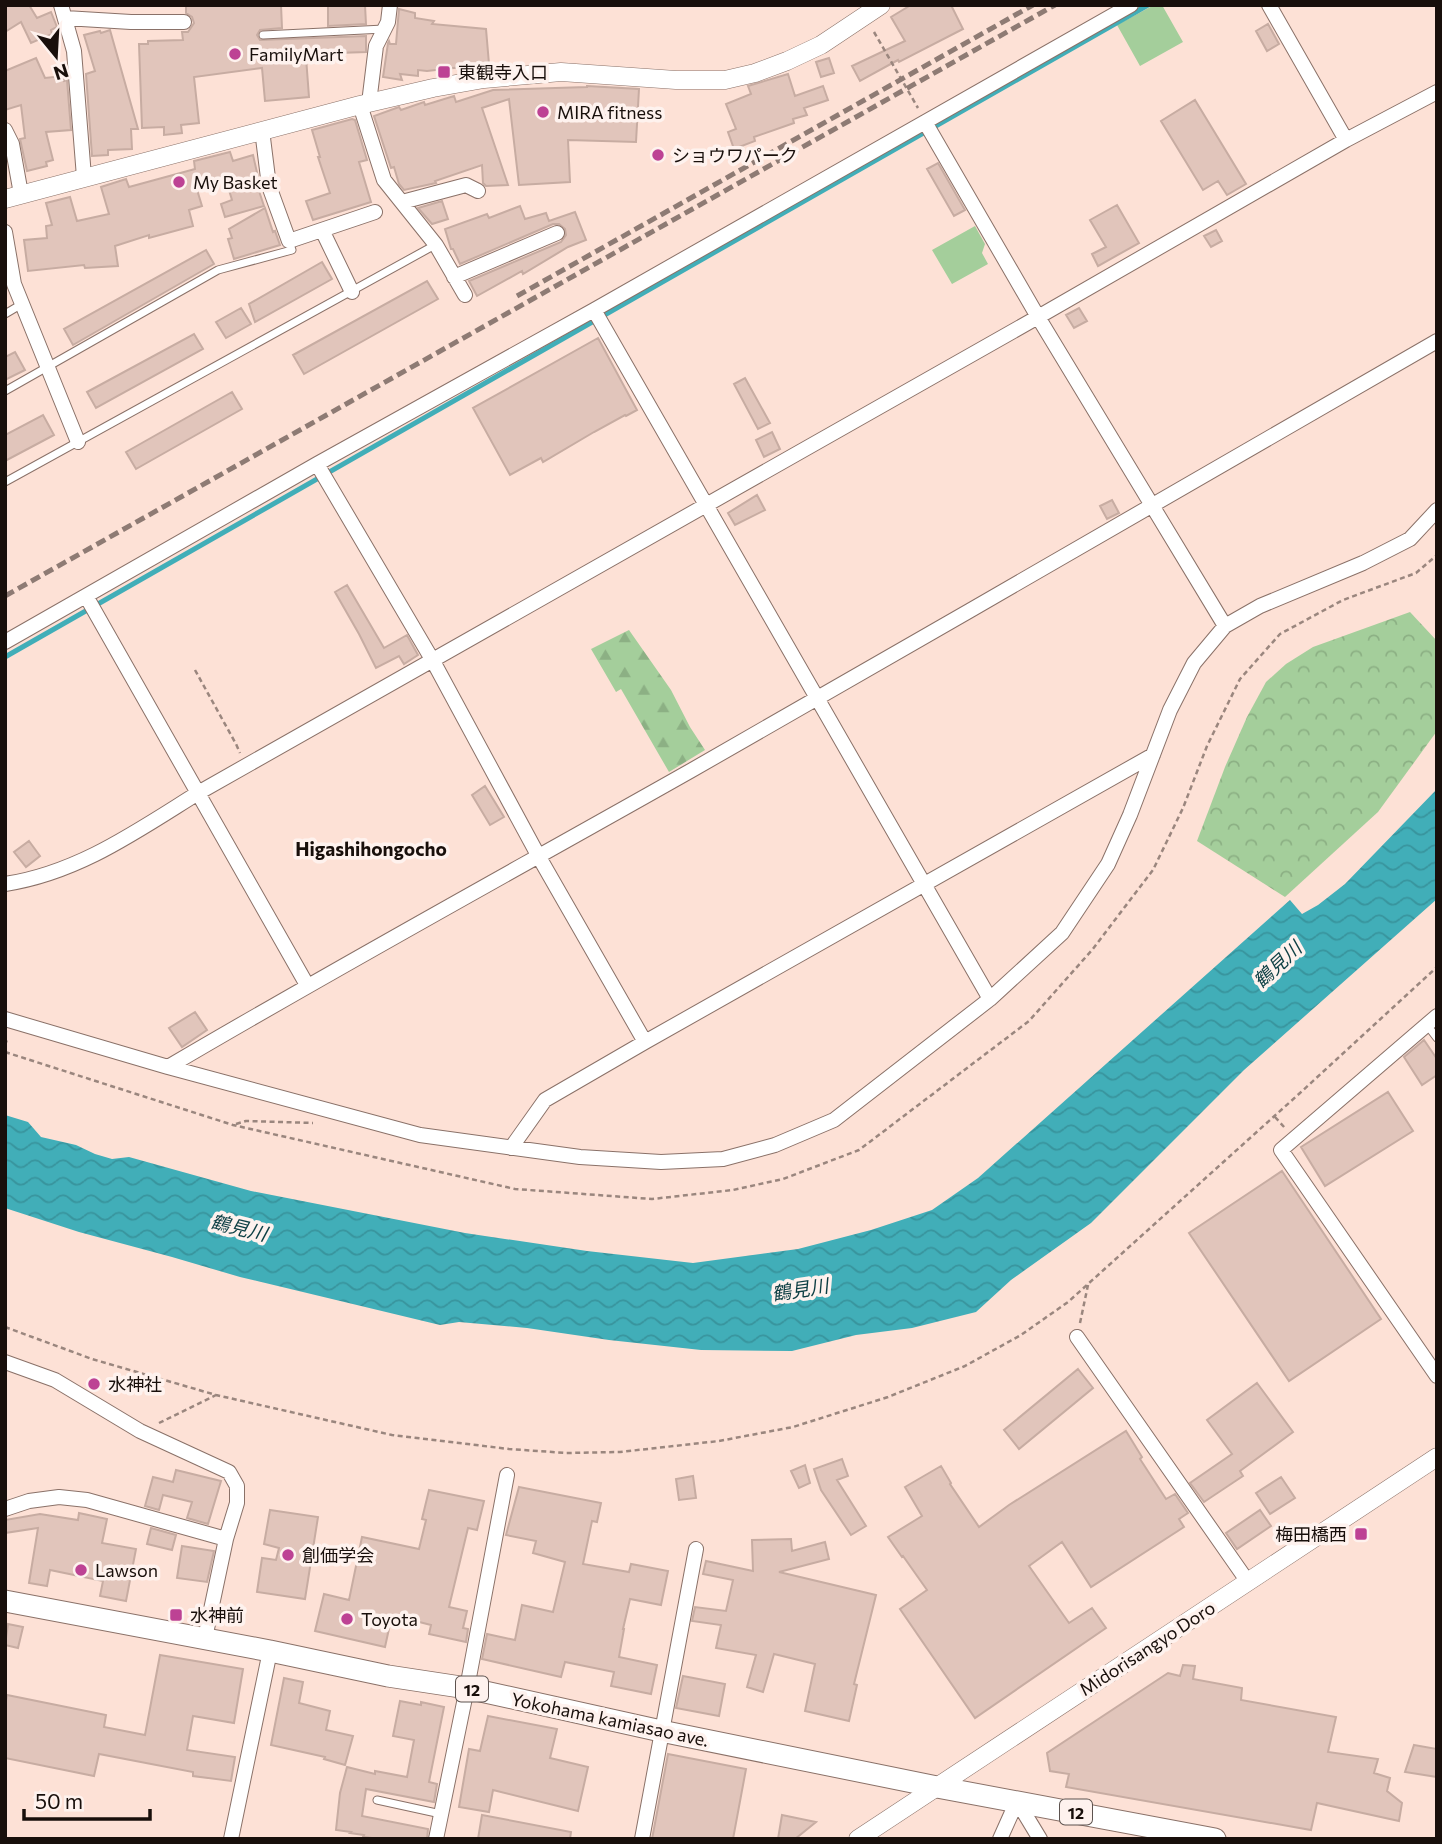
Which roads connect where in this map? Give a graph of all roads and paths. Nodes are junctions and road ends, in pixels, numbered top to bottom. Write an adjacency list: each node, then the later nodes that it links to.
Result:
1 (390, 5): 8 (street)
2 (881, 5): 6 (street)
3 (1131, 5): 12 (street)
4 (1269, 5): 15 (street)
5 (63, 12): 7 (street); 16 (street)
6 (866, 17): 11 (street); 12 (path)
7 (184, 22)
8 (385, 29): 9 (lane); 11 (street)
9 (263, 35)
10 (1437, 92): 15 (street)
11 (364, 104): 14 (street); 19 (street)
12 (929, 127): 31 (street); 32 (street)
13 (5, 130): 18 (street)
14 (262, 130): 16 (street); 24 (street)
15 (1346, 140): 32 (street)
16 (85, 177): 18 (street)
17 (478, 191): 19 (street)
18 (13, 197)
19 (402, 202): 25 (street)
20 (375, 212): 21 (street)
21 (322, 230): 24 (street); 27 (street)
22 (557, 233): 26 (street)
23 (5, 235): 29 (street)
24 (289, 241): 34 (lane)
25 (436, 245): 26 (street); 27 (lane)
26 (454, 277): 28 (street)
27 (352, 292): 36 (lane)
28 (465, 295)
29 (23, 304): 30 (lane); 34 (street)
30 (5, 314)
31 (597, 316): 37 (street); 39 (street)
32 (1038, 317): 39 (street); 40 (street)
33 (1437, 341): 40 (street)
34 (48, 367): 35 (lane); 36 (street)
35 (5, 391)
36 (78, 442): 38 (lane)
37 (322, 472): 43 (street); 46 (street)
38 (5, 482)
39 (706, 505): 46 (street); 48 (street)
40 (1151, 506): 44 (street); 48 (street)
41 (1437, 510): 44 (street)
42 (1437, 555): 67 (path)
43 (90, 604): 45 (street); 51 (street)
44 (1224, 626): 49 (street)
45 (5, 642)
46 (433, 661): 50 (street); 52 (street)
47 (195, 670): 50 (path)
48 (817, 699): 52 (street); 54 (street)
49 (1153, 755): 54 (street); 57 (street)
50 (247, 766): 51 (street)
51 (198, 793): 53 (street); 56 (street)
52 (539, 857): 56 (street); 61 (street)
53 (5, 884)
54 (925, 884): 57 (street); 61 (street)
55 (1437, 967): 64 (path)
56 (307, 985): 63 (street)
57 (990, 999): 68 (street)
58 (5, 1019): 63 (street)
59 (1432, 1021): 60 (lane); 73 (street)
60 (1437, 1038)
61 (645, 1042): 68 (street)
62 (5, 1052): 67 (path)
63 (168, 1067): 68 (street)
64 (1274, 1116): 65 (path); 69 (path)
65 (1278, 1120)
66 (313, 1123): 67 (path)
67 (233, 1125)
68 (511, 1148)
69 (1088, 1285): 71 (path); 74 (path)
70 (5, 1327): 74 (path)
71 (1077, 1337): 81 (street)
72 (5, 1362): 75 (street)
73 (1437, 1376)
74 (216, 1395): 75 (path)
75 (140, 1431): 79 (street)
76 (1437, 1457): 81 (street, Midorisangyo Doro)
77 (507, 1475): 85 (street)
78 (5, 1508): 79 (street)
79 (226, 1539): 83 (street)
80 (696, 1549): 86 (street)
81 (1248, 1582): 87 (street, Midorisangyo Doro)
82 (5, 1601): 83 (main road, Yokohama kamiasao ave. / 12)
83 (205, 1638): 84 (main road, Yokohama kamiasao ave. / 12)
84 (270, 1651): 85 (main road, Yokohama kamiasao ave. / 12); 91 (street)
85 (467, 1688): 86 (main road, Yokohama kamiasao ave. / 12); 90 (street)
86 (661, 1731): 87 (main road, Yokohama kamiasao ave. / 12); 93 (street)
87 (937, 1787): 89 (main road, Yokohama kamiasao ave. / 12); 94 (street, Midorisangyo Doro)
88 (377, 1800): 90 (lane)
89 (1017, 1801): 95 (street); 96 (street); 97 (main road, Yokohama kamiasao ave. / 12)
90 (441, 1814): 92 (street)
91 (231, 1839)
92 (436, 1839)
93 (642, 1839)
94 (858, 1839)
95 (1000, 1839)
96 (1040, 1839)
97 (1214, 1839)

